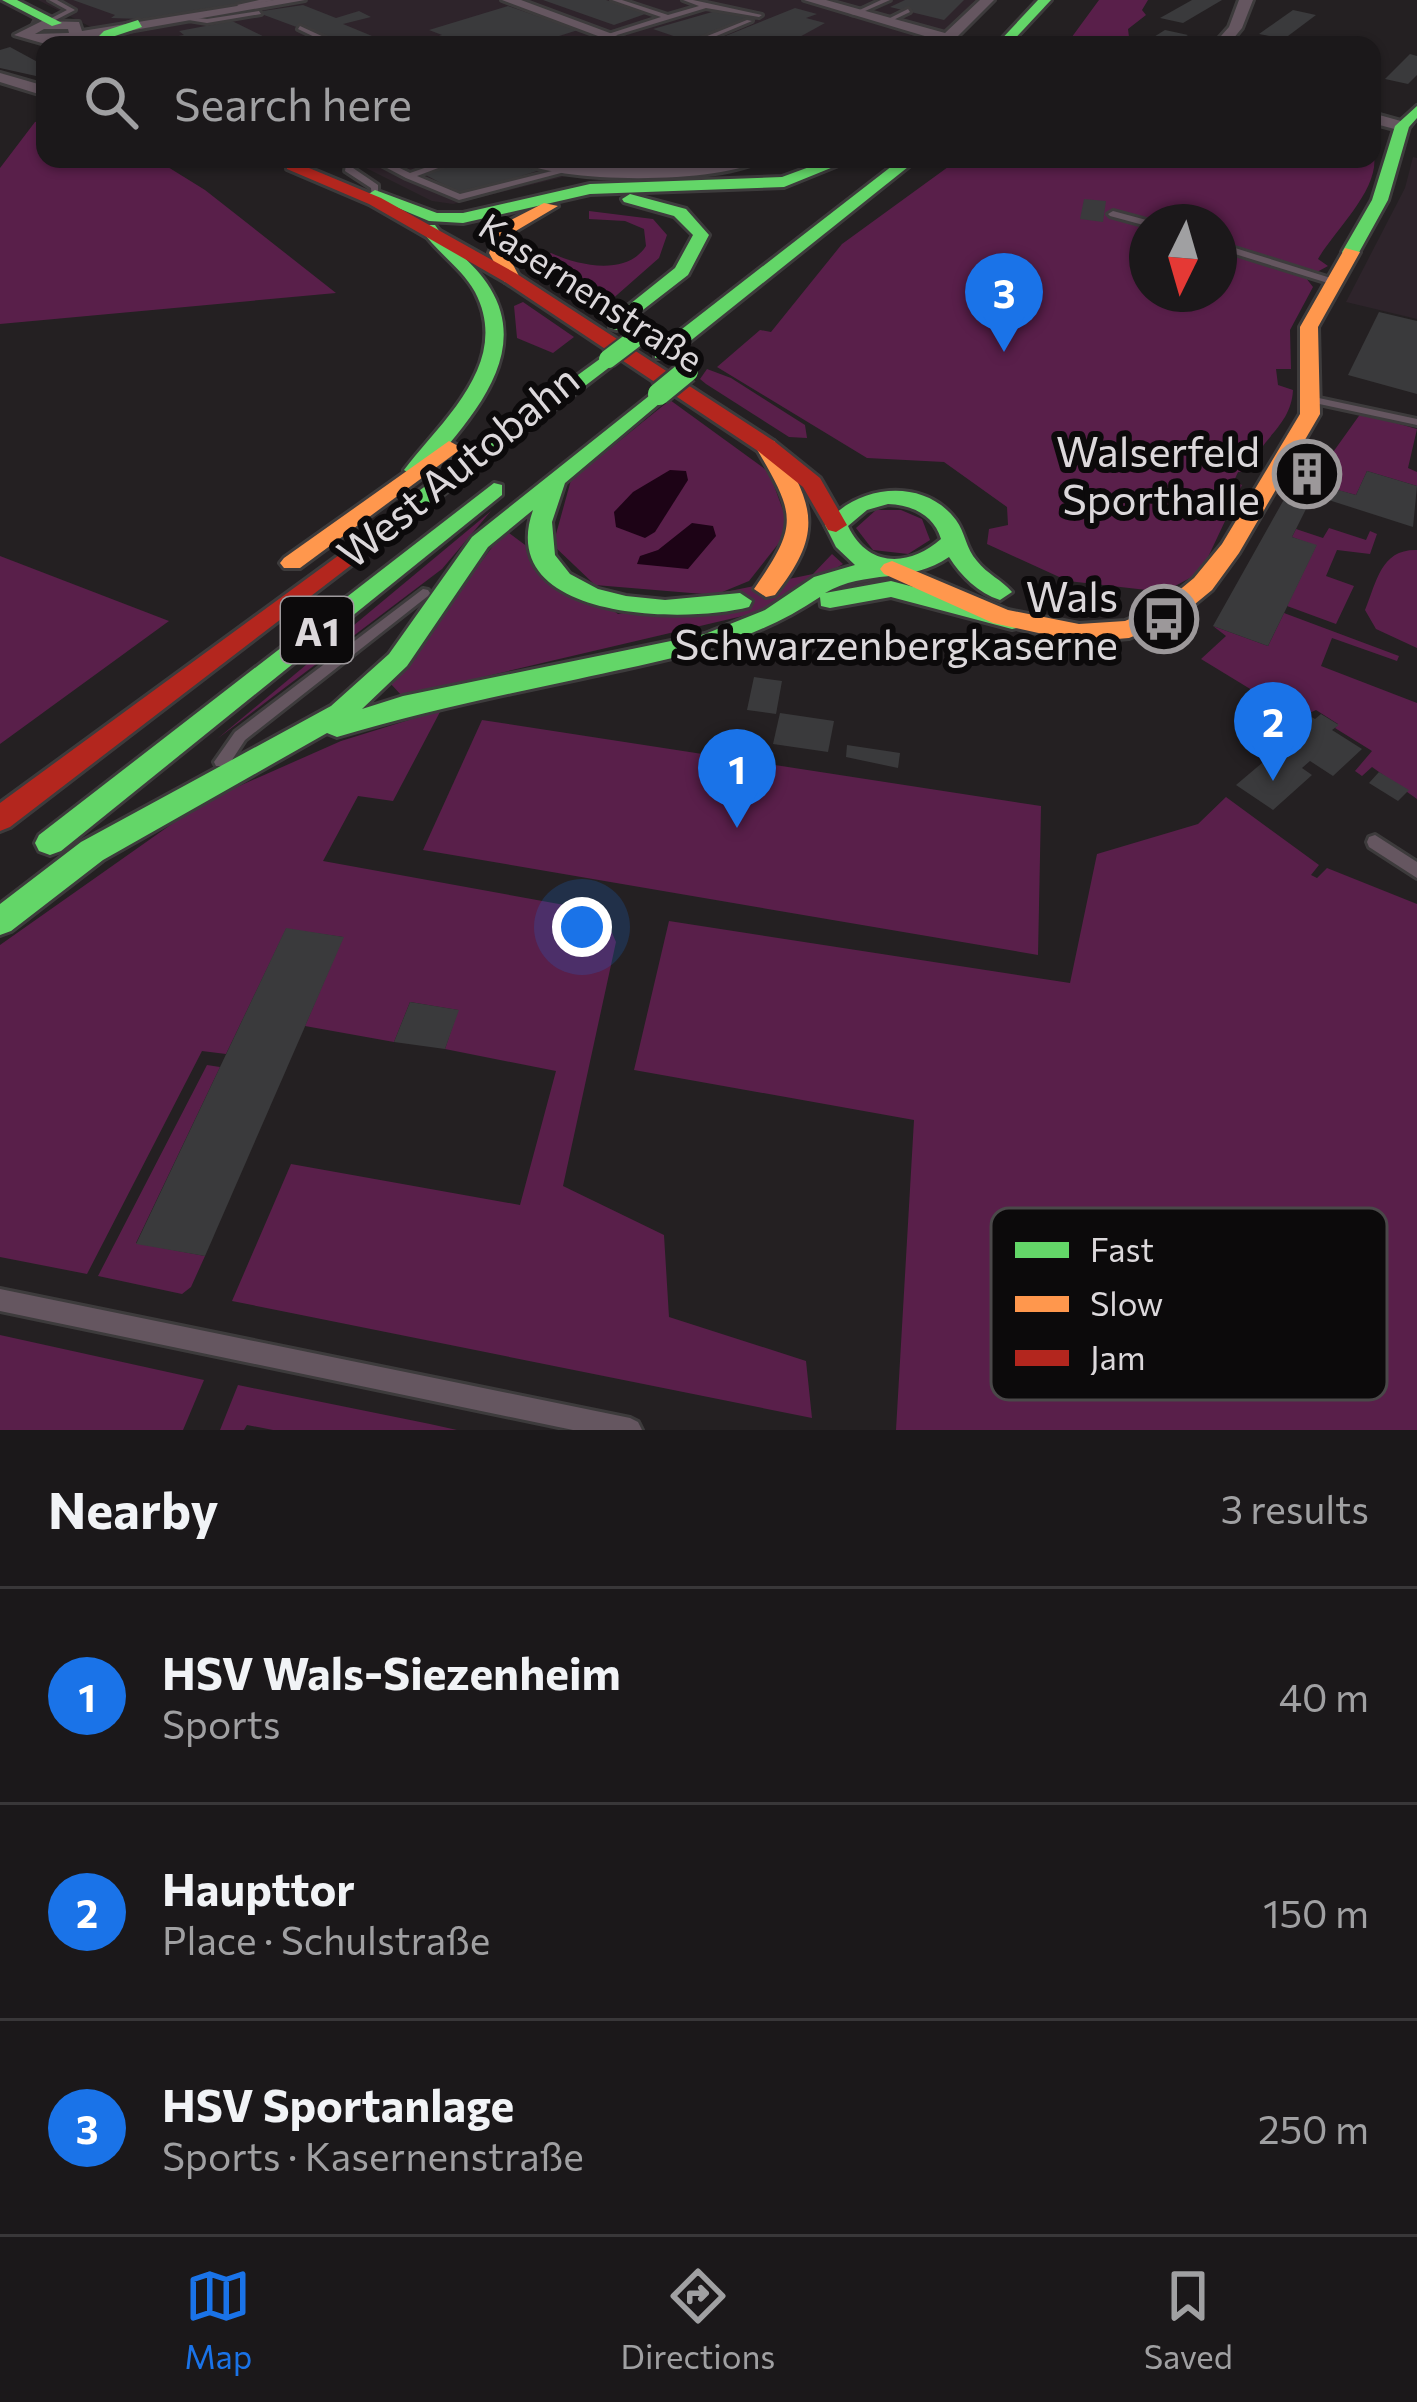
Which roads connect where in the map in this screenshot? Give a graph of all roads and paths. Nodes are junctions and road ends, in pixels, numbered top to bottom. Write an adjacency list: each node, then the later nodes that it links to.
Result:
1 (276, 0): 18 (lane)
2 (298, 0): 18 (street)
3 (510, 0): 4 (lane); 26 (street)
4 (520, 0)
5 (615, 0): 19 (lane)
6 (686, 0): 13 (lane)
7 (811, 0): 16 (street)
8 (887, 0): 16 (lane)
9 (987, 0): 29 (street)
10 (1045, 0): 30 (main road)
11 (1072, 0): 31 (main road)
12 (1246, 0): 32 (street)
13 (706, 6): 17 (lane); 19 (lane)
14 (908, 11): 21 (lane)
15 (259, 13): 18 (lane)
16 (854, 14): 21 (street)
17 (758, 15)
18 (185, 17): 22 (street)
19 (668, 17): 26 (lane)
20 (749, 21): 27 (lane)
21 (885, 22): 28 (street)
22 (138, 24): 23 (main road)
23 (41, 25)
24 (299, 28): 25 (lane)
25 (317, 36)
26 (607, 36)
27 (712, 36)
28 (928, 36)
29 (949, 36)
30 (1011, 36)
31 (1042, 36)
32 (1228, 36)
33 (0, 77): 34 (street)
34 (36, 88)
35 (1410, 127): 54 (main road)
36 (297, 168): 46 (main road, Kasernenstraße)
37 (333, 168): 46 (main road, Kasernenstraße)
38 (348, 168): 46 (lane)
39 (393, 168): 45 (lane)
40 (433, 168): 45 (lane)
41 (550, 168): 45 (lane)
42 (830, 168): 47 (main road)
43 (856, 168): 55 (main road)
44 (899, 168): 51 (main road, West Autobahn)
45 (410, 176)
46 (375, 198): 47 (main road); 50 (main road, Kasernenstraße)
47 (515, 208): 50 (main road)
48 (1113, 214): 49 (lane)
49 (1129, 218)
50 (437, 234): 53 (main road, Kasernenstraße); 62 (main road)
51 (802, 244): 58 (main road, West Autobahn); 63 (main road, bridge)
52 (1237, 252): 54 (lane)
53 (511, 278): 55 (main road); 60 (main road, Kasernenstraße)
54 (1334, 282): 57 (main road)
55 (627, 330): 56 (main road)
56 (598, 353): 62 (main road); 73 (main road, West Autobahn / A1)
57 (1314, 400): 59 (lane); 71 (main road)
58 (598, 407)
59 (1417, 422)
60 (766, 446): 64 (main road, Kasernenstraße); 65 (main road, Kasernenstraße); 69 (main road)
61 (523, 467): 77 (main road, West Autobahn / A1)
62 (413, 472): 73 (main road)
63 (555, 479): 68 (main road); 69 (main road)
64 (882, 497): 65 (main road); 66 (main road, Kasernenstraße)
65 (837, 531): 67 (main road, Kasernenstraße); 69 (main road)
66 (951, 543): 67 (main road); 71 (main road, Kasernenstraße)
67 (884, 567): 69 (main road); 70 (main road, Kasernenstraße)
68 (454, 577): 72 (main road); 74 (lane)
69 (770, 603): 70 (main road); 72 (main road)
70 (1012, 621): 71 (main road, Kasernenstraße)
71 (1054, 631)
72 (299, 740): 74 (main road)
73 (69, 766): 75 (main road, West Autobahn / A1)
74 (203, 789): 79 (main road)
75 (0, 819)
76 (1376, 842): 78 (lane)
77 (28, 861)
78 (1417, 871)
79 (0, 922)
80 (0, 1300): 81 (lane)
81 (630, 1430)

